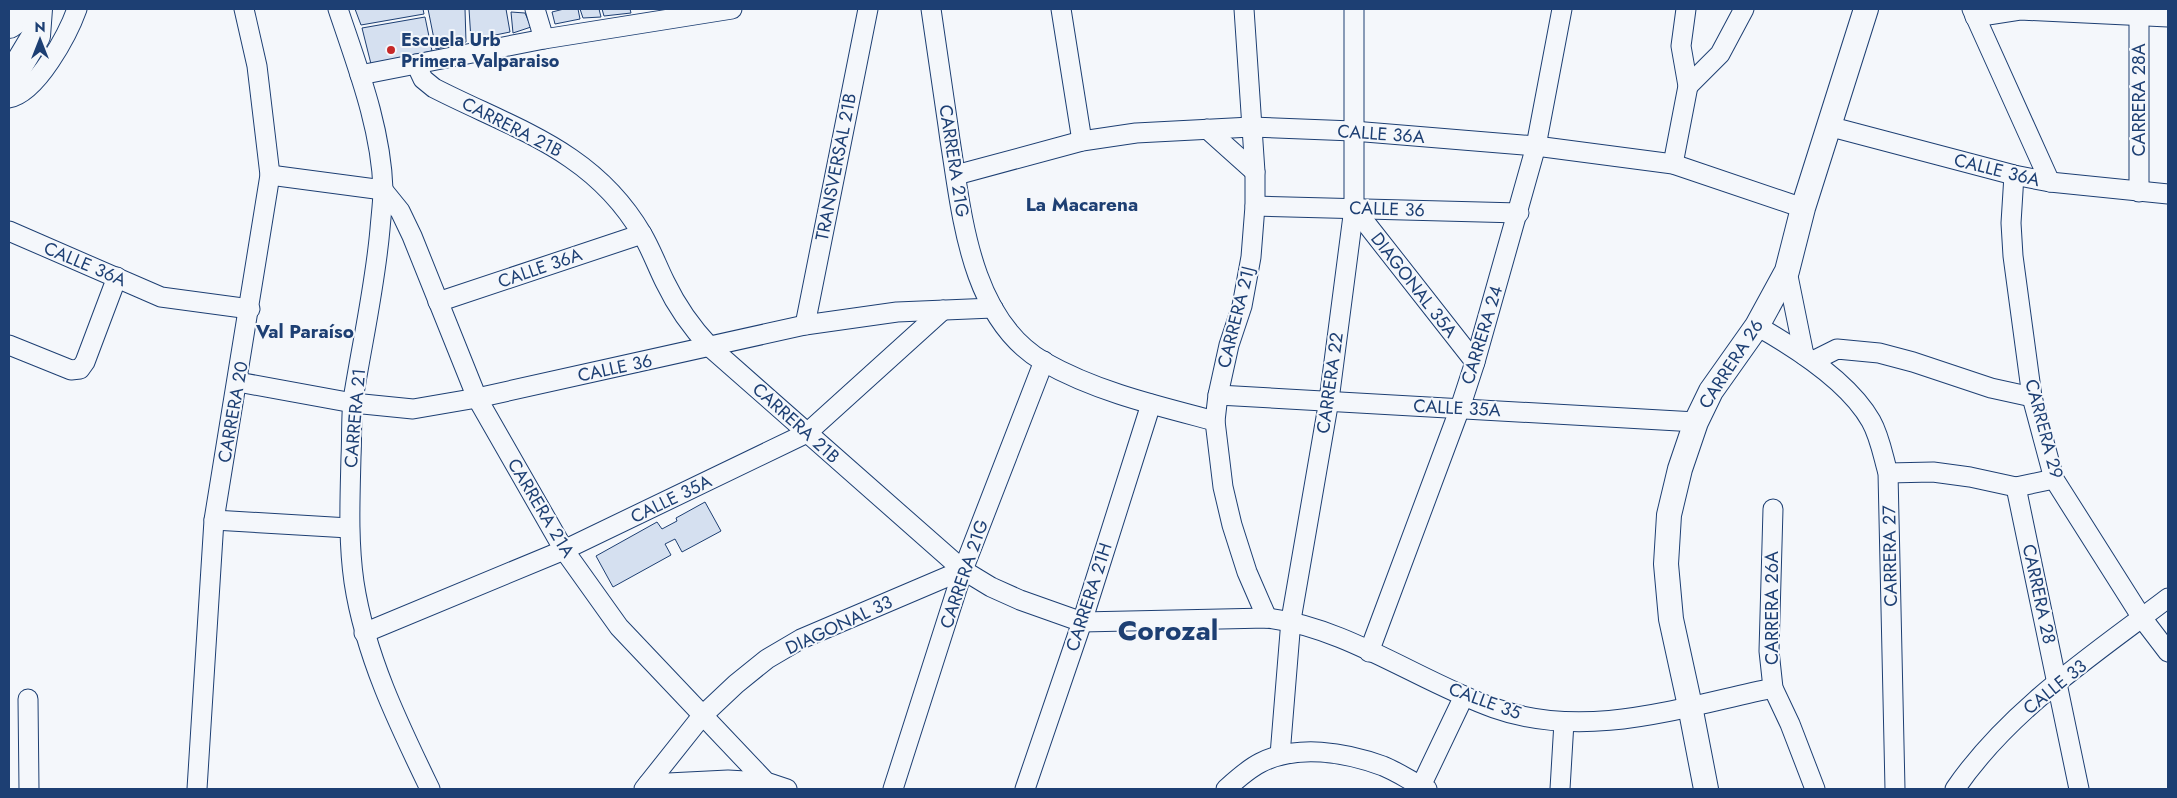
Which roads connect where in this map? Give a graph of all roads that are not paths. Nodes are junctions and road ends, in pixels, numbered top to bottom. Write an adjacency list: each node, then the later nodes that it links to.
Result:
1 (30, 9): 20 (highway)
2 (38, 9): 24 (highway)
3 (77, 9): 26 (street)
4 (244, 9): 35 (street, CARRERA 20)
5 (338, 9): 23 (street, CARRERA 21)
6 (536, 9): 21 (street)
7 (732, 9): 21 (street)
8 (868, 9): 54 (street, TRANSVERSAL 21B)
9 (931, 9): 36 (street, CARRERA 21G)
10 (1061, 9): 31 (street)
11 (1244, 9): 28 (street, CARRERA 21J)
12 (1354, 9): 30 (street, CARRERA 22)
13 (1562, 9): 32 (street, CARRERA 24)
14 (1686, 9): 25 (street)
15 (1744, 9): 25 (street)
16 (1866, 9): 27 (main road, CARRERA 26)
17 (2138, 12): 18 (street); 19 (street); 40 (street, CARRERA 28A)
18 (1974, 13): 38 (street)
19 (2168, 17)
20 (9, 24)
21 (544, 39): 22 (street)
22 (416, 64): 23 (street); 47 (street, CARRERA 21B)
23 (360, 75): 39 (street, CARRERA 21)
24 (9, 81)
25 (1688, 86): 33 (street)
26 (9, 98)
27 (1828, 126): 37 (street, CALLE 36A); 44 (main road, CARRERA 26)
28 (1251, 127): 29 (street, CALLE 36A); 30 (street, CALLE 36A); 34 (street, CARRERA 21J)
29 (1207, 129): 31 (street, CALLE 36A); 34 (street)
30 (1352, 131): 32 (street, CALLE 36A); 43 (street, CARRERA 22)
31 (1082, 141): 36 (street, CALLE 36A)
32 (1536, 146): 33 (street, CALLE 36A); 45 (street, CARRERA 24)
33 (1673, 164): 44 (street, CALLE 36A)
34 (1256, 172): 42 (street, CARRERA 21J)
35 (270, 175): 39 (street); 52 (street, CARRERA 20)
36 (956, 175): 51 (street, CARRERA 21G)
37 (2014, 175): 38 (street, CALLE 36A); 63 (street, CARRERA 29)
38 (2050, 182): 40 (street, CALLE 36A)
39 (383, 190): 50 (street, CARRERA 21A); 66 (street, CARRERA 21)
40 (2139, 192): 41 (street, CALLE 36A)
41 (2168, 194)
42 (1256, 206): 43 (street, CALLE 36); 62 (street, CARRERA 21J)
43 (1354, 208): 45 (street, CALLE 36); 60 (street, DIAGONAL 35A); 65 (street, CARRERA 22)
44 (1803, 208): 48 (main road, CARRERA 26)
45 (1518, 213): 60 (street, CARRERA 24)
46 (9, 231): 49 (street, CALLE 36A)
47 (642, 234): 50 (street, CALLE 36A); 57 (street, CARRERA 21B)
48 (1787, 271): 55 (main road, CARRERA 26); 58 (street)
49 (117, 277): 52 (street, CALLE 36A); 56 (street)
50 (438, 302): 64 (street, CARRERA 21A)
51 (993, 308): 53 (street, CALLE 36); 59 (street)
52 (250, 309): 61 (street, CARRERA 20)
53 (944, 310): 54 (street, CALLE 36); 71 (street, CALLE 35A)
54 (805, 325): 57 (street, CALLE 36)
55 (1758, 326): 58 (street, CARRERA 27); 70 (main road, CARRERA 26)
56 (9, 345)
57 (710, 347): 64 (street, CALLE 36); 71 (street, CARRERA 21B)
58 (1808, 358): 63 (street); 72 (street, CARRERA 27)
59 (1044, 361): 67 (street); 79 (street, CARRERA 21G)
60 (1475, 362): 68 (street, CARRERA 24)
61 (238, 382): 66 (street, CALLE 36); 76 (street, CARRERA 20)
62 (1218, 394): 65 (street, CALLE 35A); 69 (street, CARRERA 21J)
63 (2032, 397): 73 (street, CARRERA 29)
64 (477, 398): 66 (street, CALLE 36); 78 (street, CARRERA 21A)
65 (1329, 400): 68 (street, CALLE 35A); 83 (street, CARRERA 22)
66 (353, 403): 77 (street, CARRERA 21)
67 (1151, 404): 69 (street); 84 (street, CARRERA 21H)
68 (1460, 408): 70 (street, CALLE 35A); 86 (street, CARRERA 24)
69 (1216, 421): 81 (street, CARRERA 21J)
70 (1696, 422): 92 (main road, CARRERA 26)
71 (807, 433): 78 (street, CALLE 35A); 79 (street, CARRERA 21B)
72 (1888, 473): 74 (street); 109 (street, CARRERA 27)
73 (2054, 479): 74 (street); 82 (street, CARRERA 29)
74 (2016, 487): 88 (street, CARRERA 28)
75 (1773, 509): 89 (street, CARRERA 26A)
76 (214, 520): 77 (street); 100 (street, CARRERA 20)
77 (349, 528): 85 (street, CARRERA 21)
78 (564, 550): 85 (street, CALLE 35A); 93 (street, CARRERA 21A)
79 (964, 570): 84 (street, CARRERA 21B); 93 (street, DIAGONAL 33); 103 (street, CARRERA 21G)
80 (2168, 598): 82 (street, CALLE 33)
81 (1267, 618): 83 (street, CALLE 35); 84 (street, CARRERA 21B)
82 (2142, 618): 87 (street, CARRERA 29); 88 (street, CALLE 33)
83 (1291, 620): 86 (street, CALLE 35); 95 (street, CARRERA 22)
84 (1082, 622): 104 (street, CARRERA 21H)
85 (364, 634): 101 (street, CARRERA 21)
86 (1369, 652): 90 (street, CALLE 35)
87 (2168, 652)
88 (2058, 683): 110 (street, CALLE 33); 111 (street, CARRERA 28)
89 (1773, 688): 92 (street, CALLE 35); 108 (street, CARRERA 26A)
90 (1464, 696): 94 (street, CALLE 35); 98 (street)
91 (28, 699): 99 (street)
92 (1690, 706): 94 (street, CALLE 35); 107 (main road, CARRERA 26)
93 (702, 716): 96 (street, CARRERA 21A); 97 (street)
94 (1564, 722): 106 (street)
95 (1280, 755): 98 (street); 105 (street)
96 (766, 782): 97 (street, CARRERA 21A); 102 (street, CARRERA 21A)
97 (646, 787)
98 (1424, 788)
99 (29, 789)
100 (197, 789)
101 (430, 789)
102 (787, 789)
103 (893, 789)
104 (1025, 789)
105 (1226, 789)
106 (1560, 789)
107 (1706, 789)
108 (1815, 789)
109 (1895, 789)
110 (1955, 789)
111 (2079, 789)

